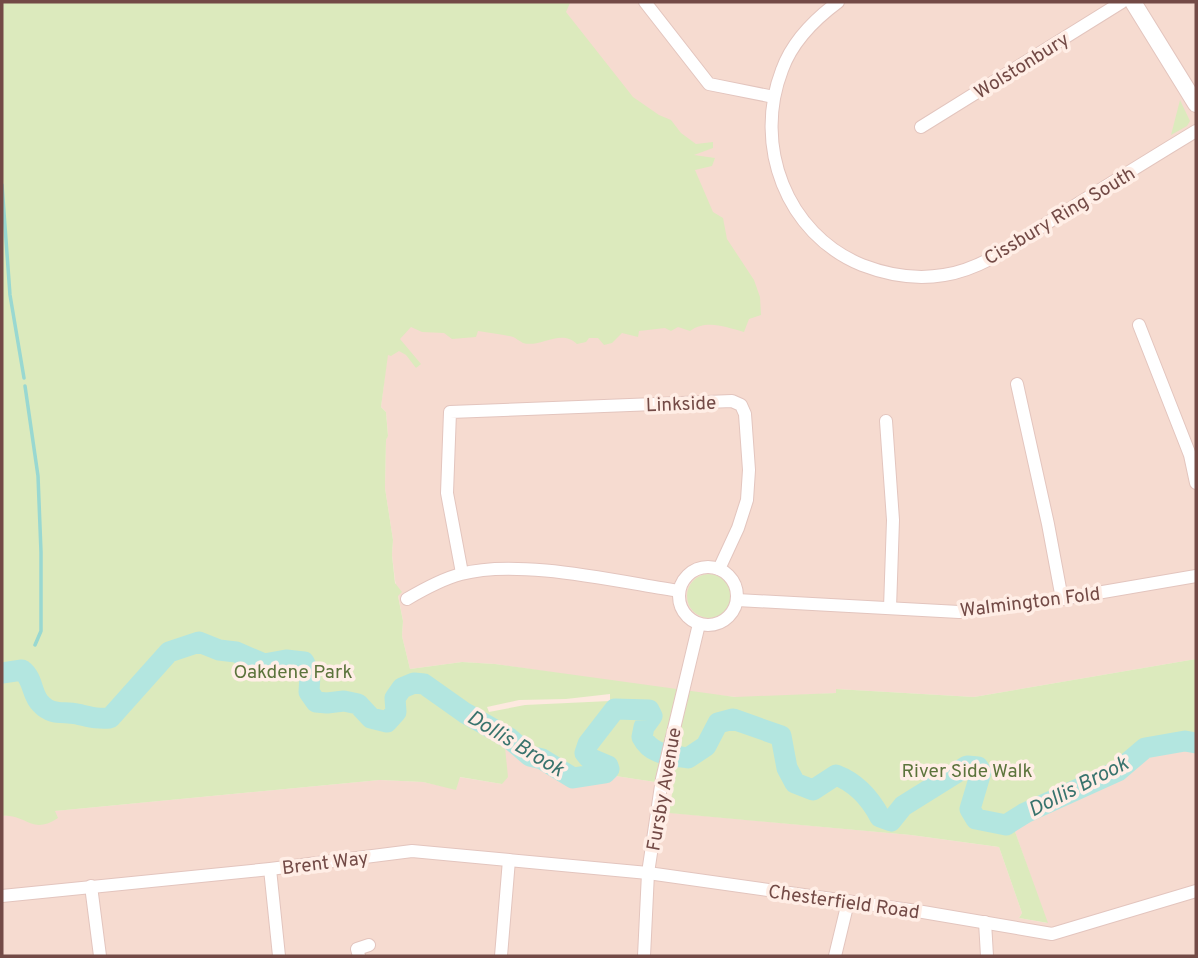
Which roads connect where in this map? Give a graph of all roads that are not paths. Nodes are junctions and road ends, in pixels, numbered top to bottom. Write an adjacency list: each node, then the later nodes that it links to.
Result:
1 (645, 2): 5 (street)
2 (838, 2): 5 (street, Cissbury Ring South)
3 (1122, 2): 7 (street, Wolstonbury)
4 (1133, 2): 6 (street)
5 (774, 97): 8 (street, Cissbury Ring South)
6 (1196, 104)
7 (921, 127)
8 (1196, 131)
9 (1139, 325): 12 (street)
10 (1017, 384): 18 (street)
11 (886, 421): 20 (street)
12 (1196, 483)
13 (719, 569): 14 (street, Linkside); 16 (street); 19 (street)
14 (462, 573): 16 (street); 17 (street)
15 (1196, 576): 18 (street, Walmington Fold)
16 (679, 591): 21 (street)
17 (407, 598)
18 (1062, 599): 20 (street, Walmington Fold)
19 (737, 600): 20 (street, Walmington Fold); 21 (street)
20 (890, 608)
21 (699, 624): 24 (street, Fursby Avenue)
22 (509, 860): 23 (street, Brent Way); 24 (street, Brent Way); 34 (street)
23 (270, 869): 25 (street, Brent Way); 32 (street)
24 (648, 873): 28 (street, Chesterfield Road); 35 (street, Fursby Avenue)
25 (91, 886): 27 (street, Brent Way); 31 (street)
26 (1196, 891): 29 (street, Chesterfield Road)
27 (2, 895)
28 (848, 902): 29 (street, Chesterfield Road); 36 (street)
29 (985, 922): 37 (street)
30 (369, 945): 33 (street)
31 (100, 956)
32 (279, 956)
33 (359, 956)
34 (500, 956)
35 (644, 956)
36 (835, 956)
37 (987, 956)

